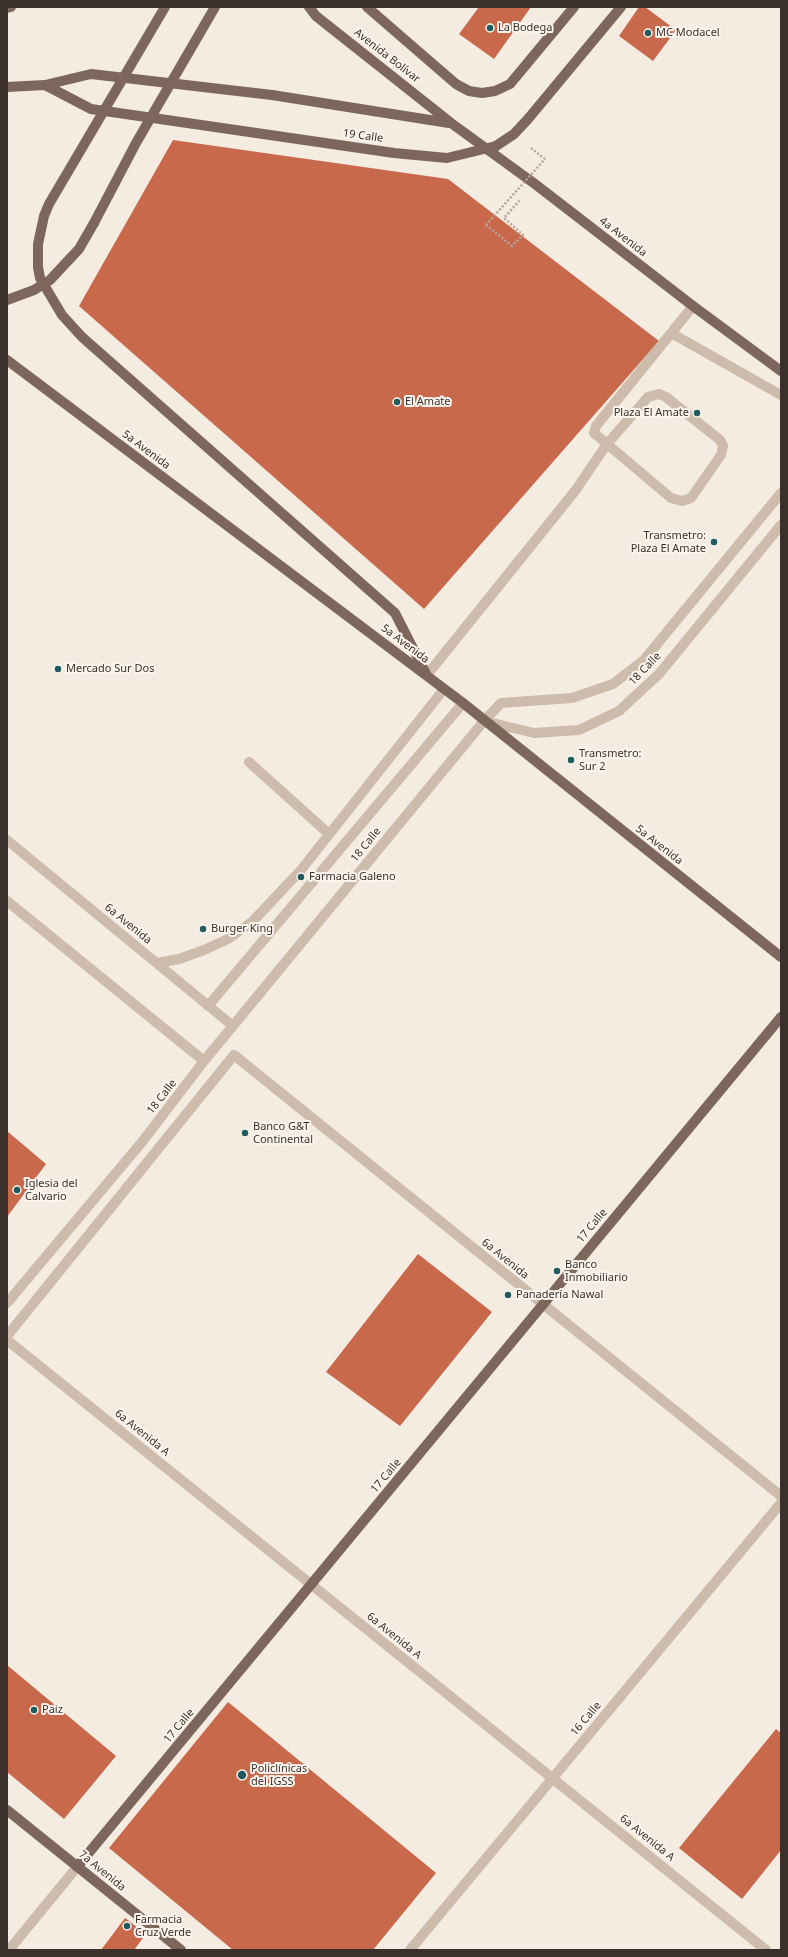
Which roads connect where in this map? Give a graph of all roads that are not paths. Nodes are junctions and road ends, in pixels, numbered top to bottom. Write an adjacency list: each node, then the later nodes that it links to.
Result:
1 (11, 7): 8 (main road)
2 (165, 7): 21 (main road)
3 (215, 7): 12 (main road, bridge)
4 (309, 7): 11 (main road, Avenida Bolívar)
5 (367, 7): 6 (main road)
6 (574, 7)
7 (621, 7): 9 (main road, 19 Calle, bridge)
8 (7, 8)
9 (45, 85): 10 (main road); 11 (main road, bridge)
10 (7, 87)
11 (451, 123): 13 (main road, 4a Avenida)
12 (7, 300)
13 (693, 306): 14 (street); 16 (main road, 4a Avenida)
14 (671, 333): 17 (street); 18 (street)
15 (7, 360): 21 (main road, 5a Avenida)
16 (781, 371)
17 (781, 395)
18 (607, 444): 18 (street); 21 (street)
19 (781, 493): 24 (street)
20 (781, 525): 24 (street, 18 Calle)
21 (426, 676): 22 (main road, 5a Avenida)
22 (444, 689): 23 (main road, 5a Avenida); 26 (street)
23 (463, 703): 24 (main road, 5a Avenida); 31 (street, 18 Calle)
24 (484, 721): 29 (main road, 5a Avenida); 33 (street, 18 Calle)
25 (249, 762): 26 (street)
26 (330, 834): 30 (street)
27 (7, 840): 30 (street, 6a Avenida)
28 (7, 901): 34 (street)
29 (781, 957)
30 (157, 963): 31 (street, 6a Avenida)
31 (208, 1006): 33 (street, 6a Avenida)
32 (781, 1017): 36 (main road, 17 Calle)
33 (233, 1026): 34 (street, 18 Calle)
34 (204, 1062): 35 (street, 18 Calle)
35 (7, 1303)
36 (543, 1304): 37 (street, 6a Avenida); 39 (street, 6a Avenida); 41 (main road, 17 Calle)
37 (7, 1336)
38 (7, 1340): 41 (street, 6a Avenida A)
39 (781, 1496)
40 (781, 1503): 42 (street, 16 Calle)
41 (311, 1584): 42 (street, 6a Avenida A); 44 (main road, 17 Calle)
42 (552, 1778): 47 (street, 16 Calle); 48 (street, 6a Avenida A)
43 (7, 1810): 44 (main road, 7a Avenida)
44 (78, 1867): 45 (street, 17 Calle); 46 (main road, 7a Avenida)
45 (9, 1950)
46 (181, 1950)
47 (410, 1950)
48 (766, 1950)

